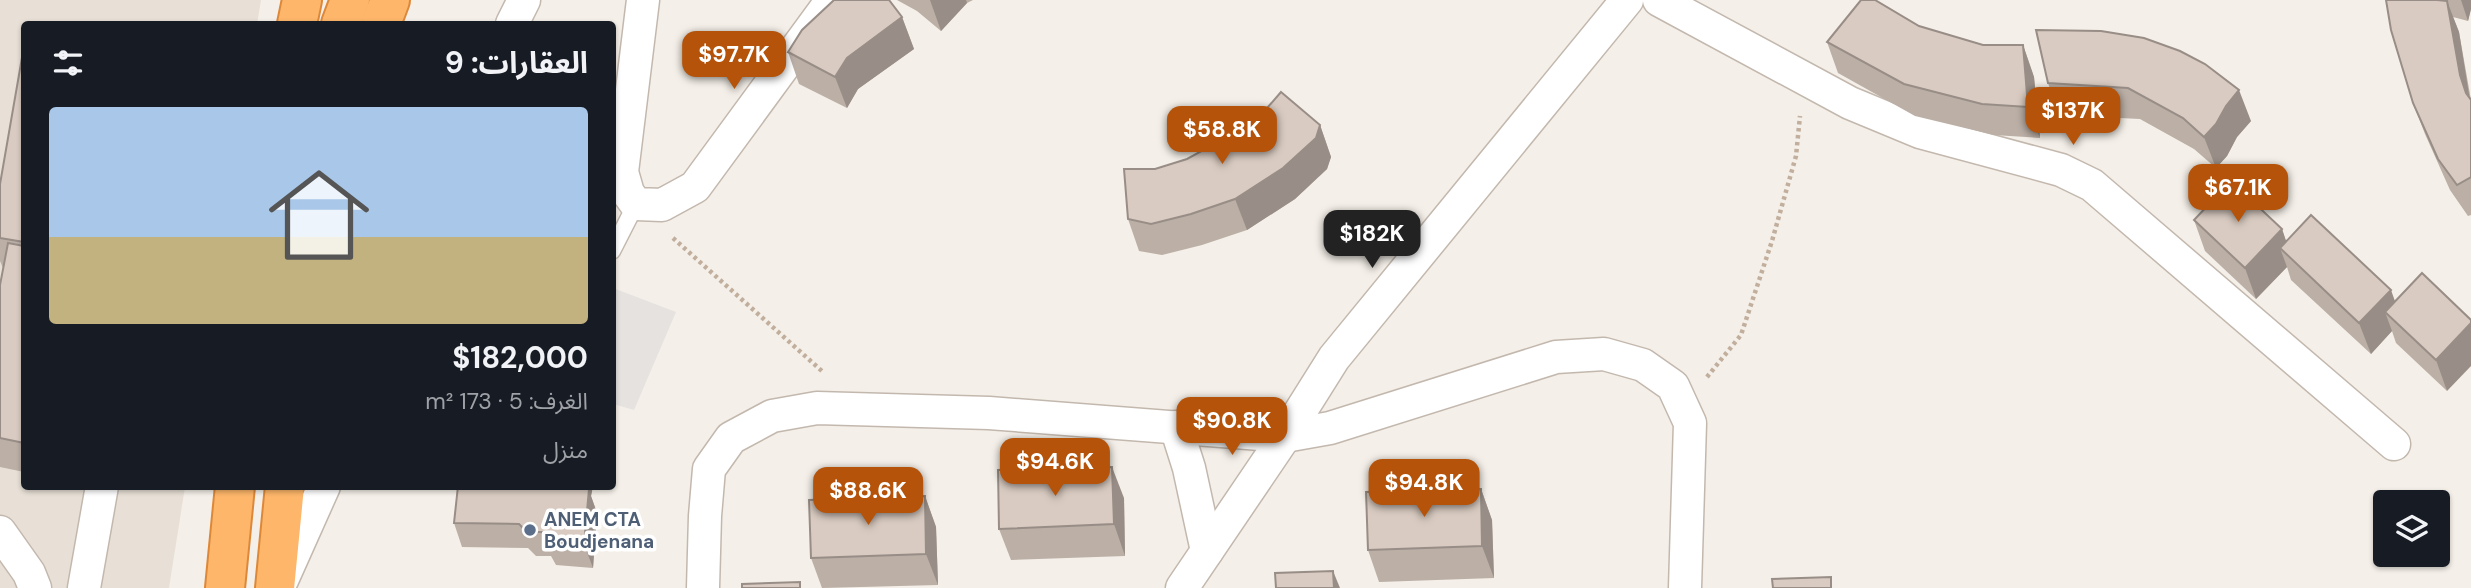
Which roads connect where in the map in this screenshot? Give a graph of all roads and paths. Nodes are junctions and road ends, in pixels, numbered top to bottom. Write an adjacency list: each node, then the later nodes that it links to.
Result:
1 (302, 0): 9 (highway)
2 (350, 0): 10 (highway)
3 (390, 0): 11 (highway)
4 (524, 0): 12 (street)
5 (643, 0): 14 (street)
6 (832, 0): 14 (street)
7 (1627, 0): 19 (street)
8 (1659, 0): 13 (street)
9 (298, 21)
10 (342, 21)
11 (382, 21)
12 (514, 21)
13 (1804, 78): 16 (path); 20 (street)
14 (636, 204): 15 (lane); 17 (path)
15 (616, 243)
16 (1680, 400): 19 (street); 33 (street)
17 (866, 410): 18 (street); 31 (street)
18 (1176, 427): 19 (street); 26 (street)
19 (1285, 436): 26 (street)
20 (2394, 444)
21 (101, 490): 28 (street)
22 (235, 490): 29 (highway)
23 (285, 490): 30 (highway)
24 (322, 490): 30 (street)
25 (0, 532): 27 (street)
26 (1206, 551): 32 (street)
27 (36, 588)
28 (83, 588)
29 (225, 588)
30 (276, 588)
31 (703, 588)
32 (1182, 588)
33 (1685, 588)

